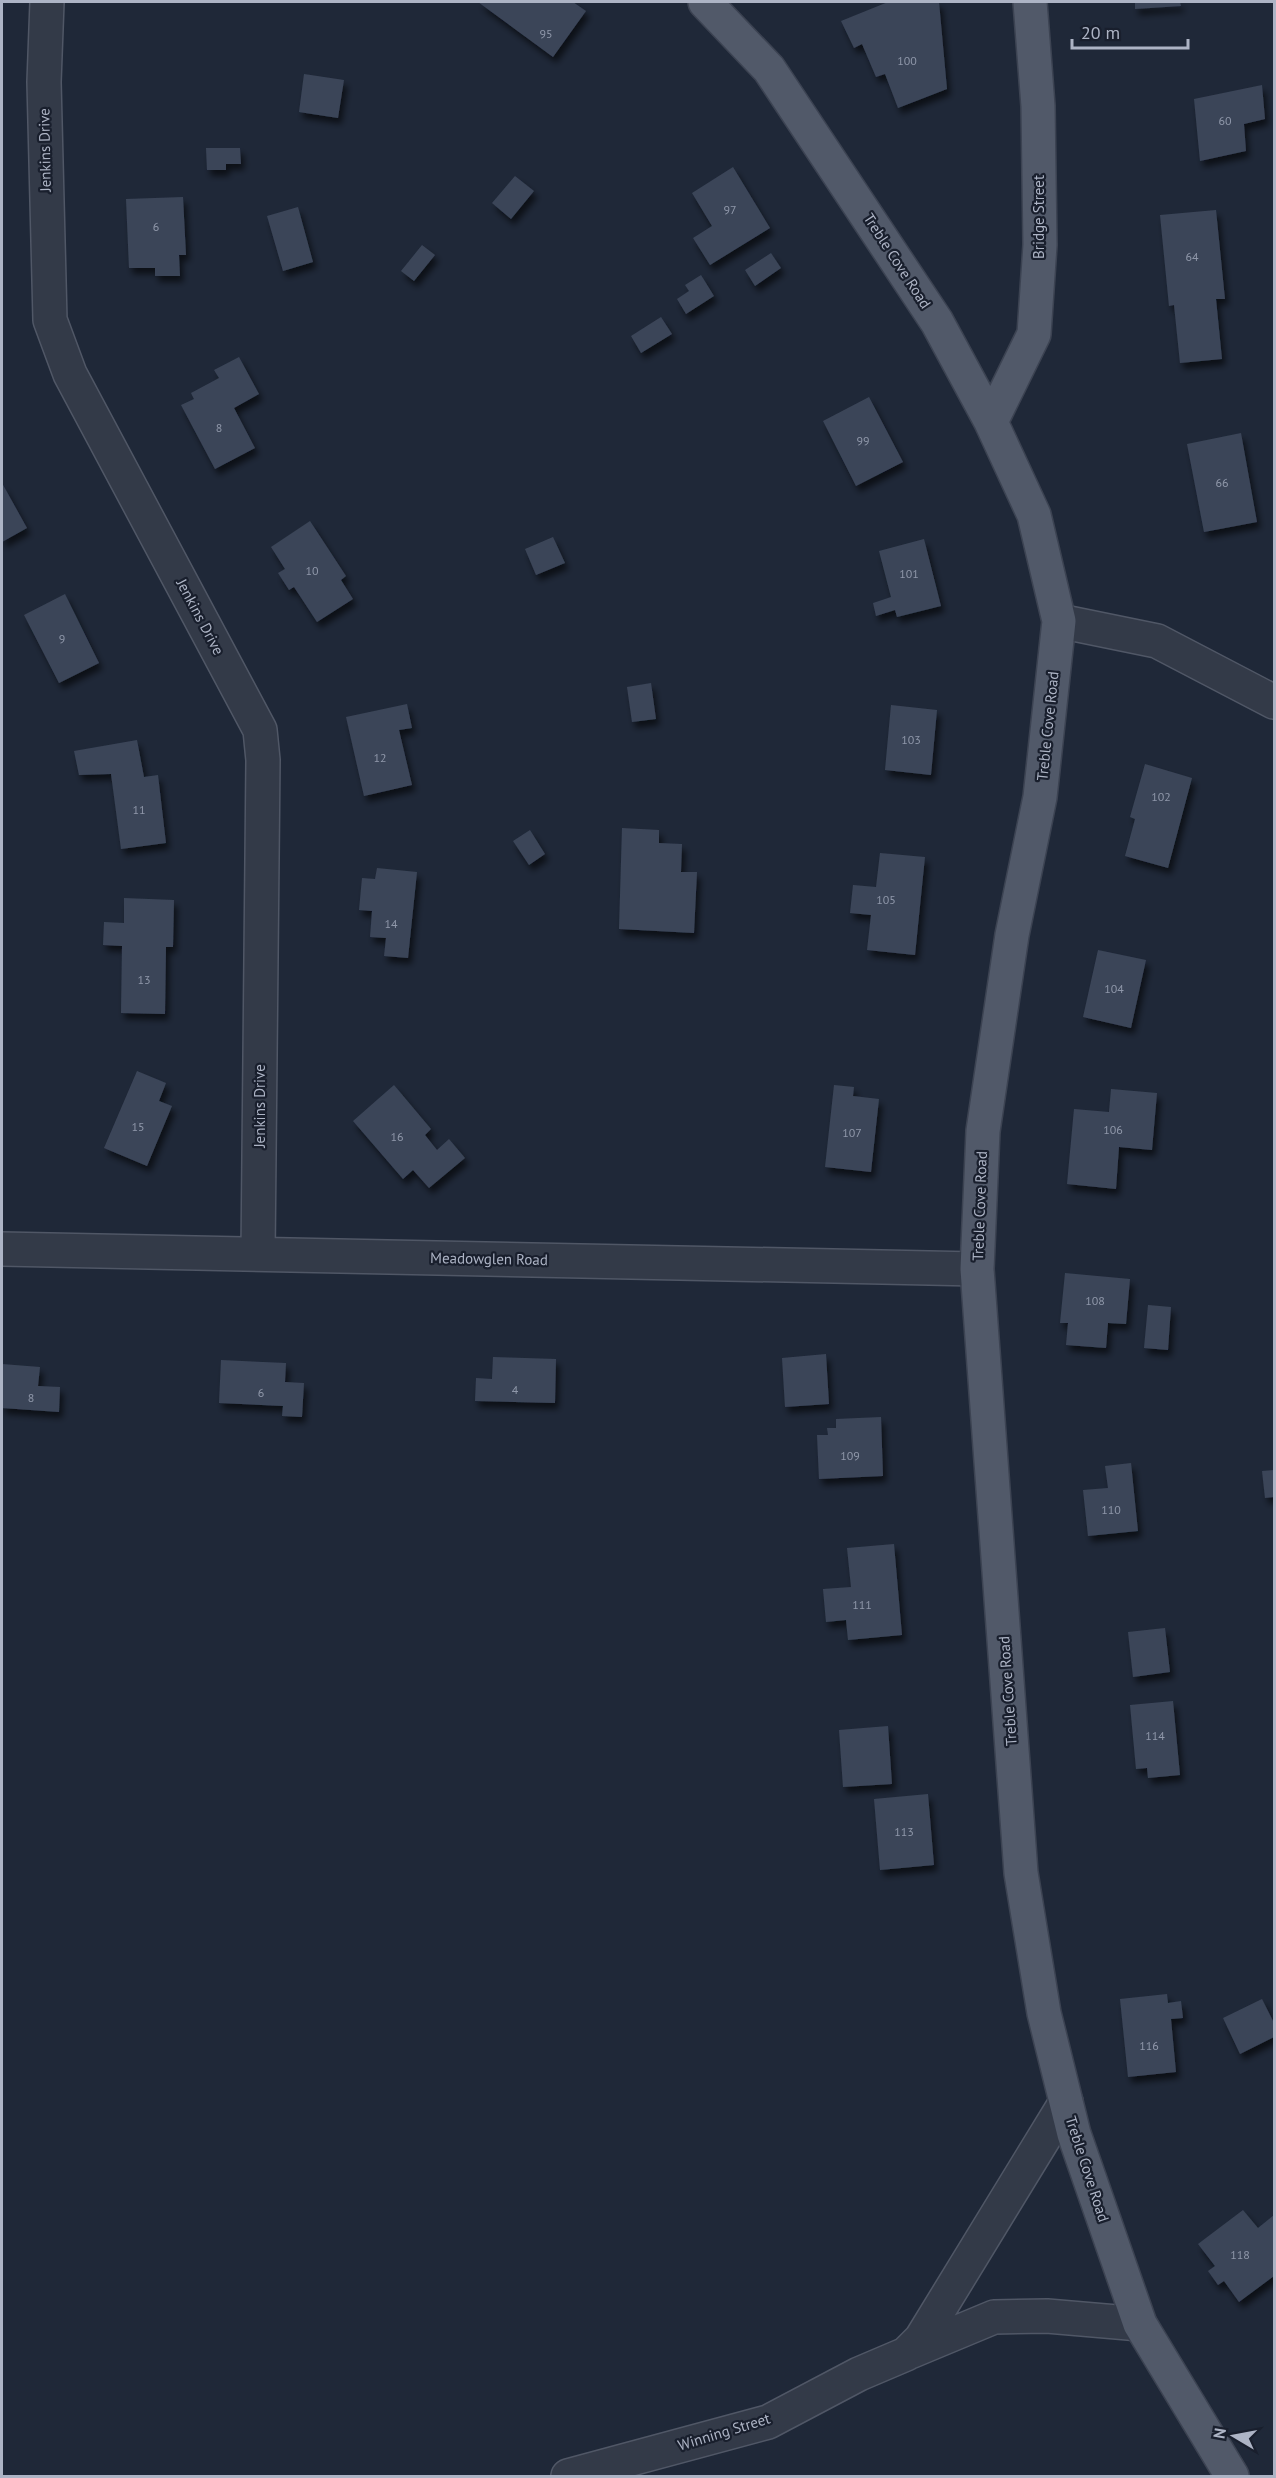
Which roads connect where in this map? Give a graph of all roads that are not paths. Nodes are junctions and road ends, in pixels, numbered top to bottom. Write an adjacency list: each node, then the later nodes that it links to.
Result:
1 (47, 2): 8 (street, Jenkins Drive)
2 (705, 2): 4 (main road, Treble Cove Road)
3 (1030, 2): 4 (main road, Bridge Street)
4 (991, 422): 5 (main road, Treble Cove Road)
5 (1059, 621): 6 (street); 9 (main road, Treble Cove Road)
6 (1275, 702)
7 (2, 1249): 8 (street, Meadowglen Road)
8 (258, 1254): 9 (street, Meadowglen Road)
9 (977, 1269): 10 (main road, Treble Cove Road)
10 (1066, 2102): 11 (main road, Treble Cove Road); 12 (street, Winning Street)
11 (1140, 2324): 12 (street, Winning Street); 14 (main road, Treble Cove Road)
12 (906, 2354): 13 (street, Winning Street)
13 (568, 2476)
14 (1232, 2476)

